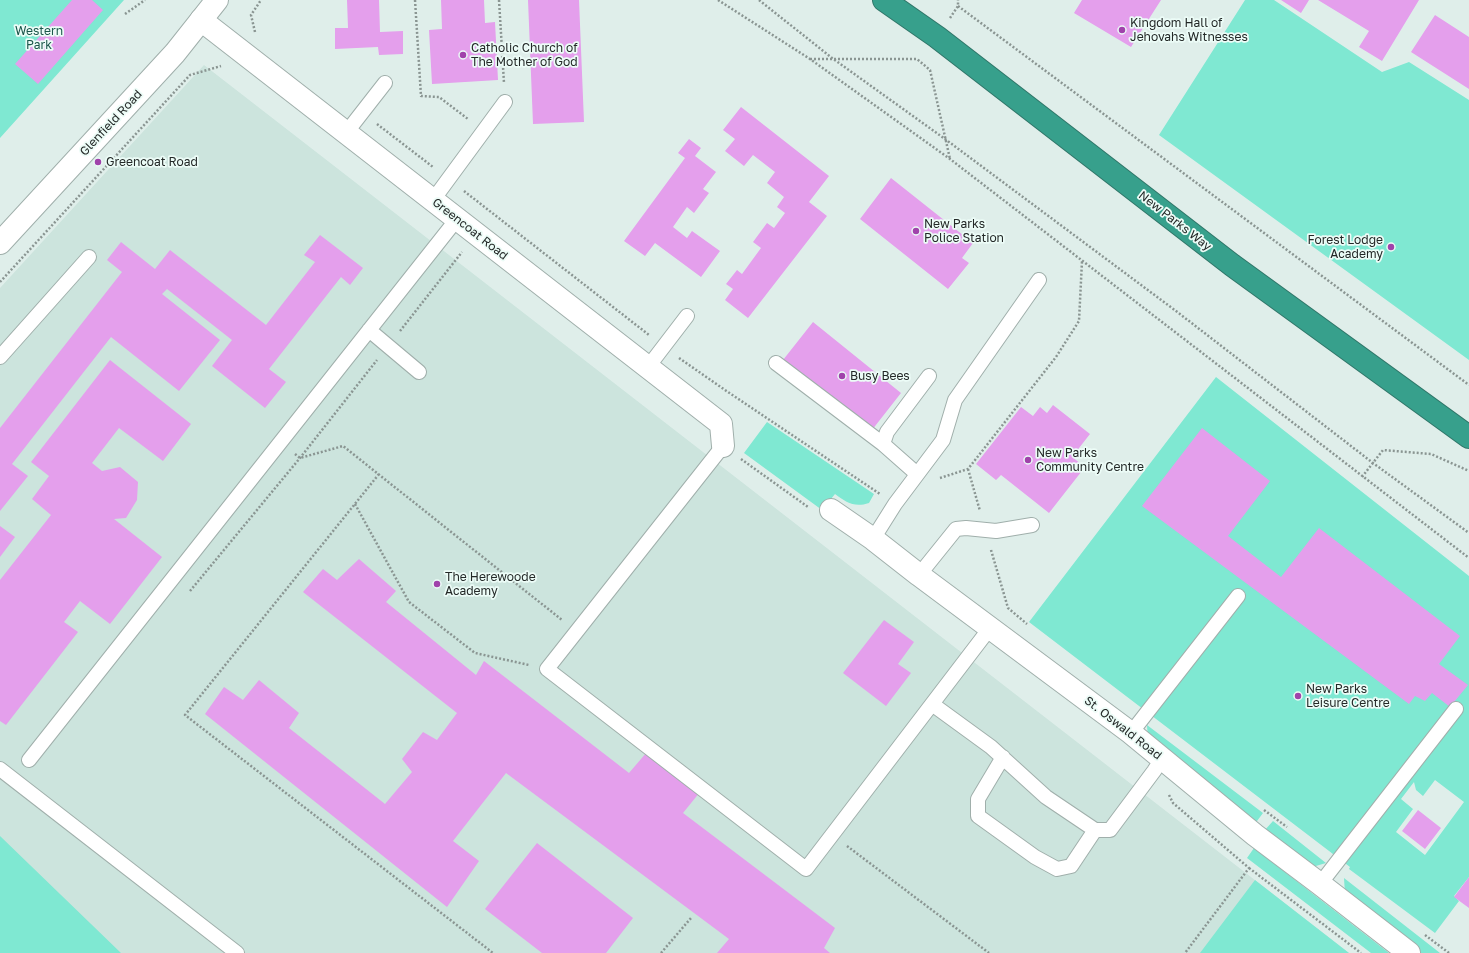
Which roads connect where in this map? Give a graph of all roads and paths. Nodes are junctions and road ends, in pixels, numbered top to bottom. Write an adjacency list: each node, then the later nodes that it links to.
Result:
1 (145, 0): 10 (path)
2 (217, 0): 11 (street, Glenfield Road)
3 (260, 0): 12 (path)
4 (415, 0): 19 (path)
5 (500, 0): 17 (path)
6 (718, 0): 15 (path)
7 (759, 0): 14 (path)
8 (884, 0): 42 (highway, New Parks Way)
9 (958, 6): 41 (path)
10 (125, 14)
11 (201, 20): 13 (street, Greencoat Road); 27 (street, Glenfield Road)
12 (255, 34)
13 (241, 51): 20 (street, Greencoat Road); 31 (path)
14 (832, 58): 15 (path); 21 (path); 21 (path)
15 (810, 59): 22 (path)
16 (385, 83): 18 (lane)
17 (505, 102): 19 (lane)
18 (363, 113): 20 (lane); 23 (path)
19 (483, 131): 23 (lane)
20 (346, 133): 24 (street, Greencoat Road)
21 (945, 139): 22 (path); 46 (path)
22 (950, 159): 29 (path)
23 (448, 179): 24 (lane); 35 (path)
24 (433, 200): 25 (street, Greencoat Road)
25 (457, 219): 26 (street, Greencoat Road); 33 (lane)
26 (476, 234): 34 (path); 38 (street, Greencoat Road)
27 (0, 243)
28 (89, 257): 36 (lane)
29 (1082, 261): 47 (path); 51 (path)
30 (1039, 280): 50 (lane)
31 (0, 282)
32 (686, 316): 35 (lane)
33 (369, 330): 34 (lane); 72 (lane)
34 (388, 347): 39 (lane); 45 (path)
35 (664, 347): 38 (lane); 54 (path)
36 (2, 350)
37 (776, 363): 43 (lane)
38 (648, 367): 44 (street, Greencoat Road)
39 (419, 372)
40 (929, 376): 43 (lane)
41 (1469, 385)
42 (1469, 437)
43 (883, 444): 50 (lane)
44 (722, 446): 55 (path); 66 (lane)
45 (300, 458): 49 (path); 62 (path)
46 (1373, 463): 48 (path); 51 (path); 58 (path)
47 (968, 469): 52 (path); 57 (path)
48 (1469, 471)
49 (379, 474): 53 (path); 66 (path)
50 (917, 474): 54 (lane)
51 (1362, 477): 60 (path)
52 (939, 478)
53 (355, 504): 67 (path); 84 (path)
54 (895, 504): 59 (lane)
55 (831, 510): 59 (street, St. Oswald Road)
56 (1032, 525): 57 (lane)
57 (985, 529): 61 (lane); 64 (path)
58 (1469, 533)
59 (873, 539): 61 (street, St. Oswald Road)
60 (1469, 558)
61 (919, 575): 65 (street, St. Oswald Road)
62 (189, 592)
63 (1238, 596): 70 (lane)
64 (1031, 627)
65 (990, 628): 68 (lane); 70 (street, St. Oswald Road)
66 (576, 632): 67 (lane)
67 (547, 669): 78 (lane)
68 (932, 704): 71 (lane); 78 (lane)
69 (1456, 709): 80 (lane)
70 (1132, 733): 73 (street, St. Oswald Road)
71 (1003, 757): 77 (lane); 77 (lane)
72 (29, 760)
73 (1158, 765): 77 (lane); 79 (path); 80 (street, St. Oswald Road)
74 (0, 769): 83 (lane)
75 (1258, 805): 76 (path)
76 (1288, 828)
77 (1094, 830)
78 (833, 834): 86 (path)
79 (1249, 868): 87 (path); 88 (path)
80 (1320, 884): 89 (street, St. Oswald Road)
81 (691, 918): 85 (path)
82 (1425, 934): 90 (path)
83 (238, 953)
84 (493, 953)
85 (661, 953)
86 (989, 953)
87 (1185, 953)
88 (1360, 953)
89 (1409, 953)
90 (1449, 953)

